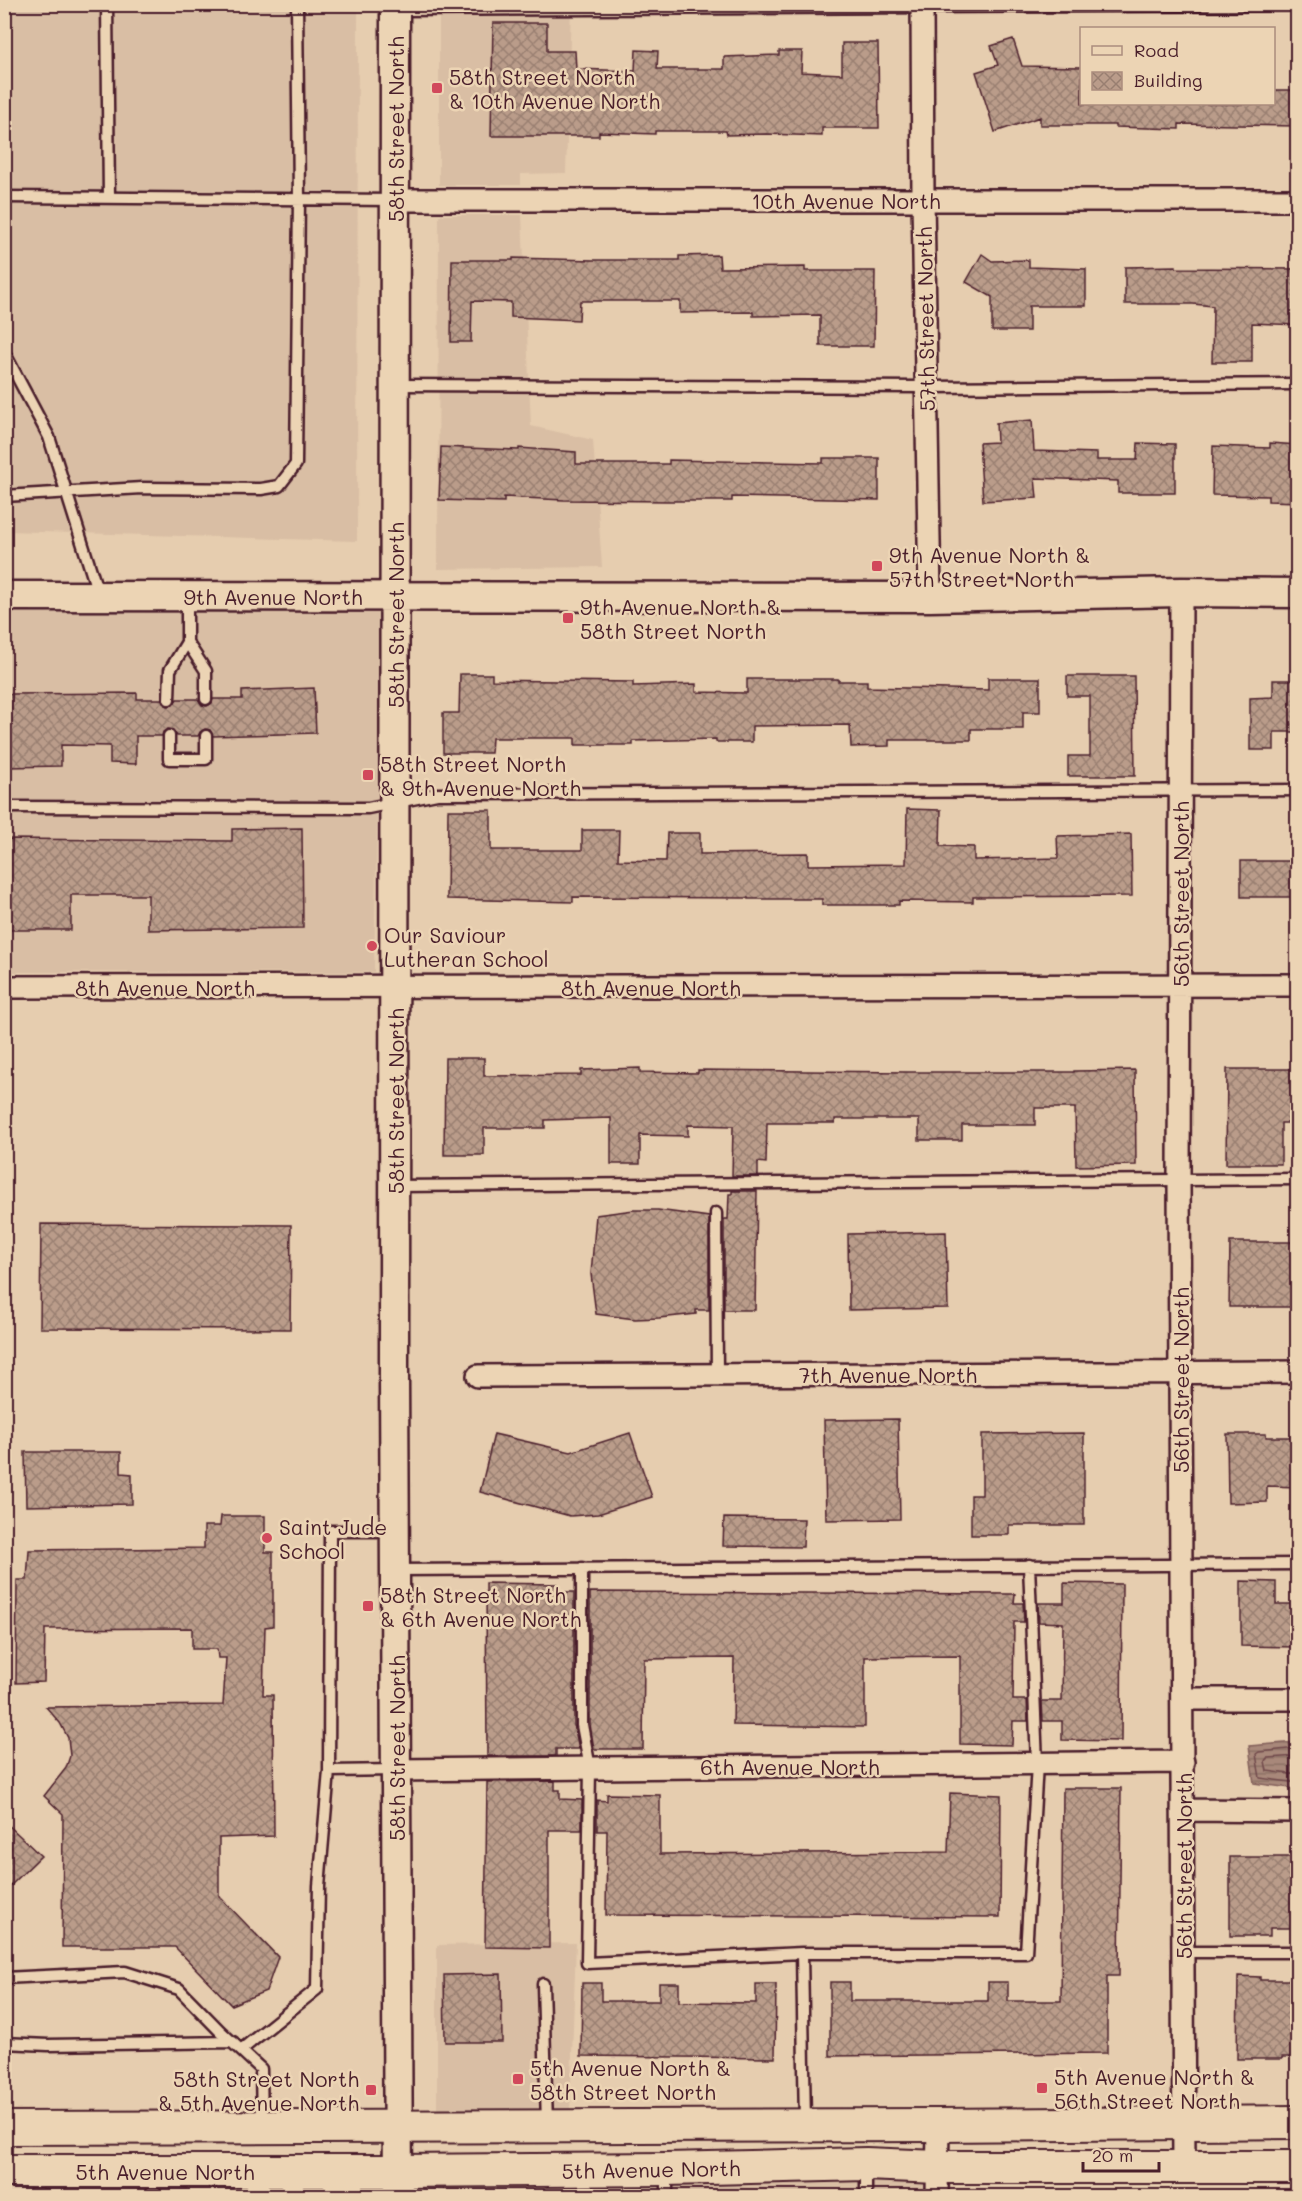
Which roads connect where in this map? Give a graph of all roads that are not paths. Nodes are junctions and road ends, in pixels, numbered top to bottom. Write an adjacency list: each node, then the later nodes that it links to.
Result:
1 (107, 4): 7 (lane)
2 (297, 4): 8 (lane)
3 (1298, 5): 4 (lane)
4 (922, 6): 5 (lane); 10 (street, 57th Street North)
5 (395, 8): 9 (street, 58th Street North)
6 (4, 197): 7 (lane)
7 (108, 198): 8 (lane)
8 (299, 200): 9 (lane); 16 (lane)
9 (395, 200): 10 (street, 10th Avenue North); 14 (street, 58th Street North)
10 (923, 200): 11 (street, 10th Avenue North); 15 (street, 57th Street North)
11 (1298, 200)
12 (4, 352): 16 (lane)
13 (1298, 384): 15 (lane)
14 (395, 385): 15 (lane); 23 (street, 58th Street North)
15 (926, 387): 24 (street, 57th Street North)
16 (66, 491): 17 (lane); 21 (lane)
17 (4, 496)
18 (1181, 592): 19 (street, 9th Avenue North); 24 (street, 9th Avenue North); 31 (street, 56th Street North)
19 (1298, 592)
20 (4, 596): 21 (street, 9th Avenue North)
21 (99, 596): 22 (street, 9th Avenue North)
22 (187, 596): 23 (street, 9th Avenue North); 25 (lane)
23 (395, 596): 24 (street, 9th Avenue North); 32 (street, 58th Street North)
24 (930, 597)
25 (188, 642): 26 (lane); 27 (lane)
26 (169, 699)
27 (206, 699)
28 (169, 736): 29 (lane)
29 (206, 736)
30 (1298, 790): 31 (lane)
31 (1180, 791): 32 (lane); 35 (street, 56th Street North)
32 (395, 802): 33 (lane); 37 (street, 58th Street North)
33 (4, 807)
34 (1298, 985): 35 (street, 8th Avenue North)
35 (1179, 986): 37 (street, 8th Avenue North); 39 (street, 56th Street North)
36 (4, 987): 37 (street, 8th Avenue North)
37 (395, 987): 40 (street, 58th Street North)
38 (1298, 1179): 39 (lane)
39 (1179, 1180): 40 (lane); 43 (street, 56th Street North)
40 (395, 1186): 46 (street, 58th Street North)
41 (716, 1213): 44 (lane)
42 (1298, 1372): 43 (street, 7th Avenue North)
43 (1180, 1373): 44 (street, 7th Avenue North); 47 (street, 56th Street North)
44 (717, 1375): 45 (street, 7th Avenue North)
45 (478, 1376)
46 (395, 1531): 51 (street, 58th Street North); 58 (lane)
47 (1181, 1564): 48 (lane); 49 (lane); 52 (street, 56th Street North)
48 (1298, 1564)
49 (1029, 1565): 50 (lane); 55 (lane)
50 (582, 1568): 51 (lane); 56 (lane)
51 (395, 1570): 57 (street, 58th Street North)
52 (1182, 1699): 53 (street); 54 (street, 56th Street North)
53 (1298, 1699)
54 (1183, 1762): 55 (street, 6th Avenue North); 59 (street, 56th Street North)
55 (1037, 1764): 56 (street, 6th Avenue North); 63 (lane)
56 (590, 1768): 57 (street, 6th Avenue North); 63 (lane)
57 (396, 1770): 58 (lane); 74 (street, 58th Street North)
58 (329, 1771): 67 (lane)
59 (1182, 1810): 60 (street); 61 (street, 56th Street North)
60 (1298, 1811)
61 (1183, 1952): 62 (lane); 68 (street, 56th Street North)
62 (1298, 1952)
63 (802, 1953): 72 (lane)
64 (4, 1978): 67 (lane)
65 (543, 1984): 70 (lane)
66 (4, 2043): 67 (lane)
67 (237, 2046): 73 (lane)
68 (1184, 2122): 69 (main road, 5th Avenue North); 71 (main road, 5th Avenue North); 77 (street, 56th Street North)
69 (1298, 2122)
70 (547, 2125): 72 (main road, 5th Avenue North); 74 (main road, 5th Avenue North)
71 (938, 2125): 72 (main road, 5th Avenue North); 80 (street)
72 (805, 2126)
73 (262, 2127): 74 (main road, 5th Avenue North); 75 (main road, 5th Avenue North)
74 (398, 2127): 82 (street, 58th Street North)
75 (4, 2128)
76 (866, 2164): 80 (main road, 5th Avenue North); 81 (main road, 5th Avenue North); 83 (lane)
77 (1184, 2167): 78 (main road, 5th Avenue North); 80 (main road, 5th Avenue North)
78 (1298, 2167)
79 (4, 2171): 82 (main road, 5th Avenue North)
80 (938, 2182)
81 (667, 2183): 82 (main road, 5th Avenue North)
82 (398, 2184)
83 (866, 2196)

